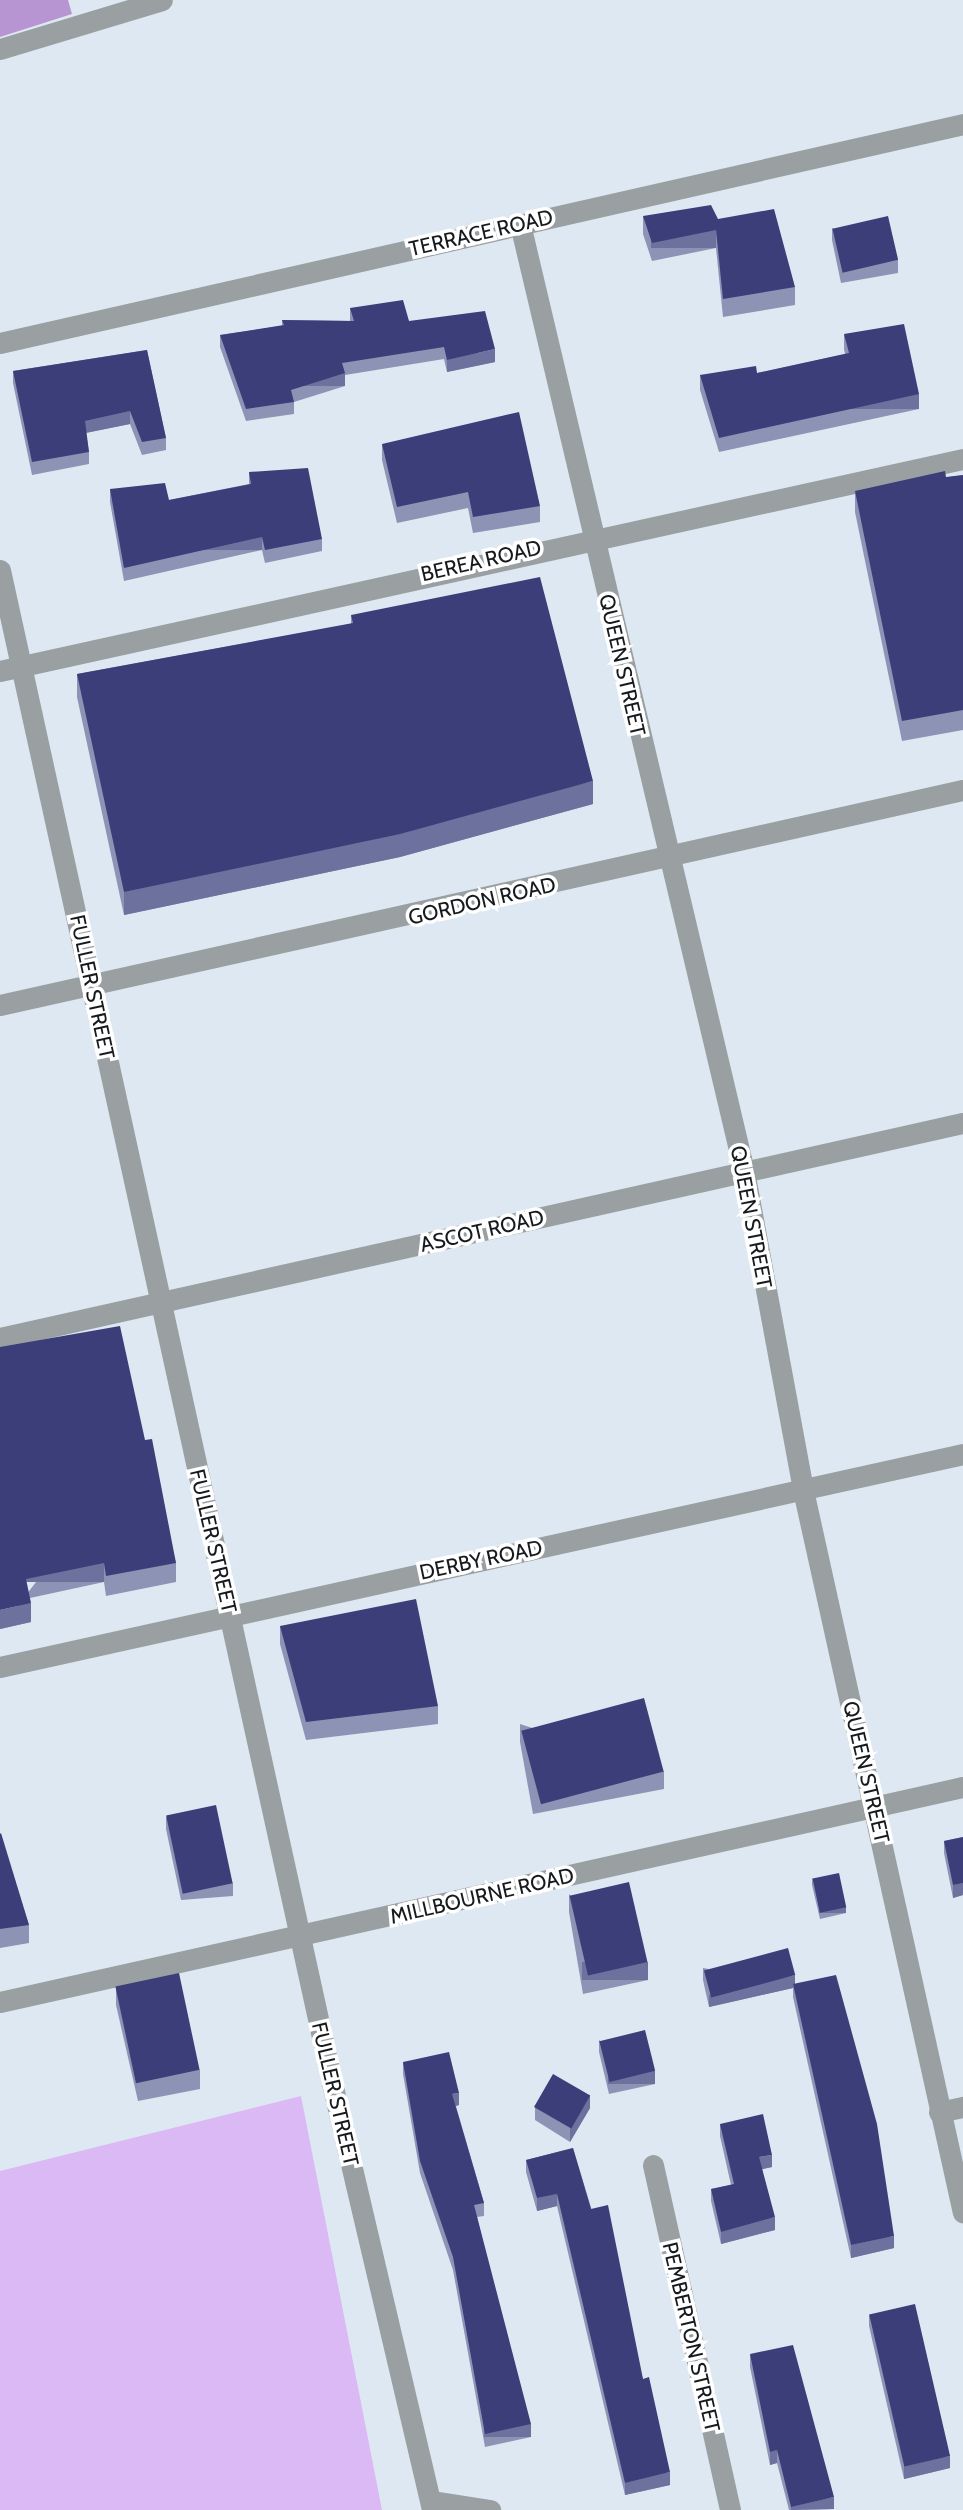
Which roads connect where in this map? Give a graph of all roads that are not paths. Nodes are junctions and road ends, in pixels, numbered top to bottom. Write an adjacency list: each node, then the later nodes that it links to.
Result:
1 (162, 0): 2 (street)
2 (0, 50)
3 (963, 124): 4 (street, TERRACE ROAD)
4 (520, 224): 5 (street, TERRACE ROAD); 7 (street, QUEEN STREET)
5 (0, 343)
6 (963, 459): 7 (street, BEREA ROAD)
7 (593, 536): 9 (street, BEREA ROAD); 12 (street, QUEEN STREET)
8 (0, 570): 9 (street, FULLER STREET)
9 (21, 666): 10 (street, BEREA ROAD); 13 (street, FULLER STREET)
10 (0, 671)
11 (963, 790): 12 (street, GORDON ROAD)
12 (666, 860): 13 (street, GORDON ROAD); 16 (street, QUEEN STREET)
13 (92, 987): 14 (street, GORDON ROAD); 17 (street, FULLER STREET)
14 (0, 1005)
15 (963, 1123): 16 (street, ASCOT ROAD)
16 (744, 1171): 17 (street, ASCOT ROAD); 20 (street, QUEEN STREET)
17 (160, 1303): 18 (street, ASCOT ROAD); 21 (street, FULLER STREET)
18 (0, 1338)
19 (963, 1454): 20 (street, DERBY ROAD)
20 (803, 1490): 21 (street, DERBY ROAD); 24 (street, QUEEN STREET)
21 (230, 1615): 22 (street, DERBY ROAD); 25 (street, FULLER STREET)
22 (0, 1667)
23 (963, 1787): 24 (street, MILLBOURNE ROAD)
24 (875, 1806): 25 (street, MILLBOURNE ROAD); 28 (street, QUEEN STREET)
25 (300, 1937): 26 (street, MILLBOURNE ROAD); 31 (street, FULLER STREET)
26 (0, 2003)
27 (963, 2107): 28 (street)
28 (939, 2112): 30 (street, QUEEN STREET)
29 (653, 2165): 33 (street, PEMBERTON STREET)
30 (963, 2213)
31 (431, 2506): 32 (street)
32 (490, 2510)
33 (730, 2510)

